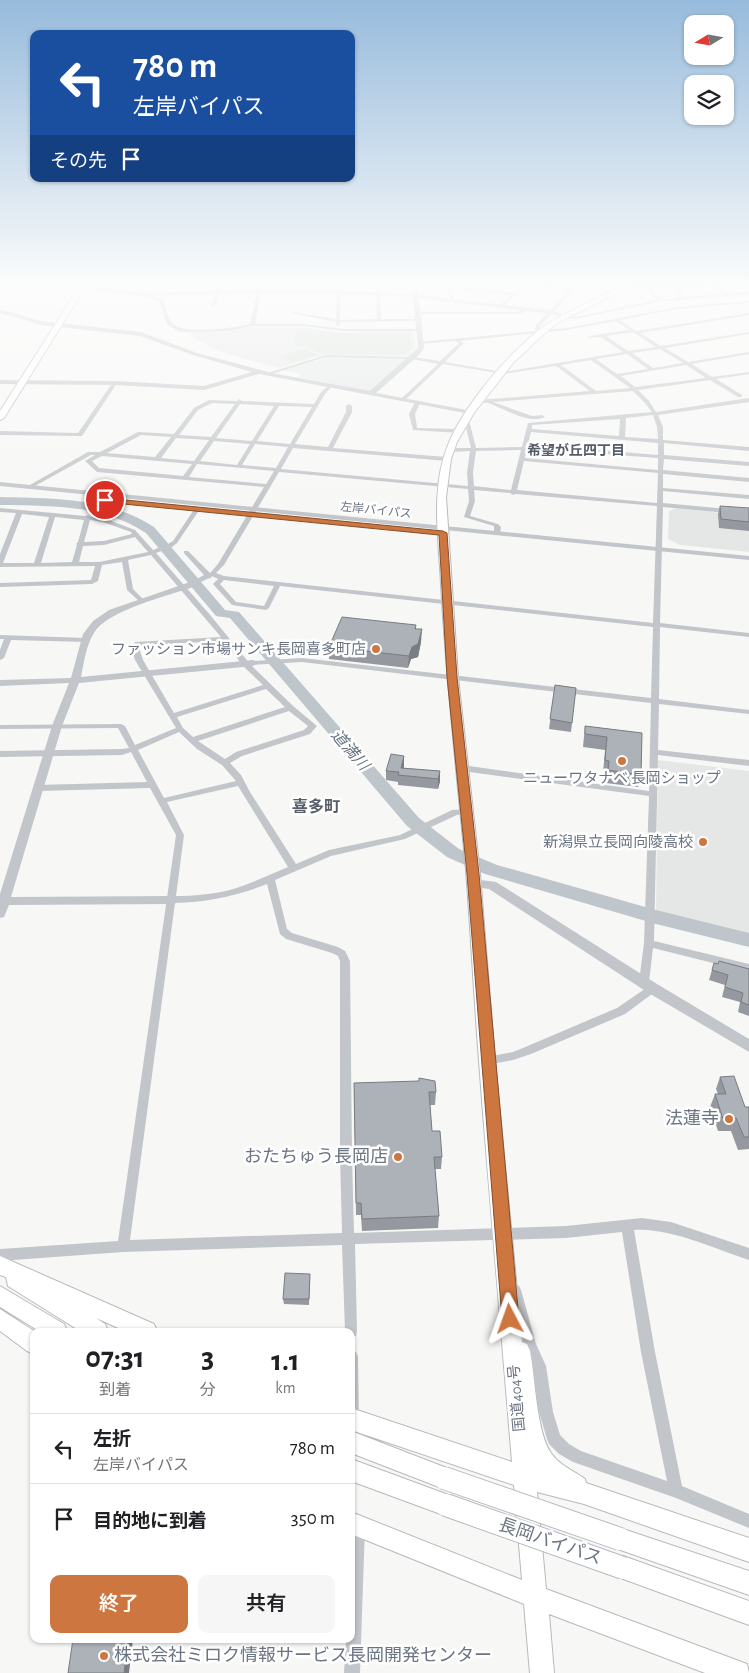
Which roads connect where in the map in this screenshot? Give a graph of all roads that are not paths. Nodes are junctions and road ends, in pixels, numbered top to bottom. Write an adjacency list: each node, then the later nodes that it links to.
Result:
1 (33, 359): 23 (highway)
2 (213, 359): 18 (street)
3 (314, 359): 18 (street)
4 (411, 359): 28 (street)
5 (418, 359): 13 (street)
6 (446, 359): 13 (street)
7 (512, 359): 17 (highway, 国道404号)
8 (584, 359): 15 (street)
9 (591, 359): 20 (street)
10 (637, 359): 16 (street)
11 (680, 359): 14 (street)
12 (711, 359): 14 (street)
13 (442, 363): 17 (street); 31 (street)
14 (686, 363): 16 (street); 21 (street)
15 (556, 364): 17 (street); 27 (street)
16 (653, 370): 20 (street)
17 (503, 372): 34 (highway, 国道404号)
18 (262, 373): 24 (street); 25 (street)
19 (749, 374): 21 (street)
20 (615, 376): 26 (street)
21 (713, 380): 26 (street); 30 (street)
22 (0, 382): 23 (street)
23 (19, 382): 24 (street); 38 (highway); 44 (highway)
24 (116, 383): 47 (street)
25 (330, 386): 28 (street); 39 (street)
26 (634, 389): 27 (street); 41 (street)
27 (596, 392): 35 (street)
28 (372, 393): 31 (street)
29 (749, 394): 30 (street)
30 (740, 396): 41 (street)
31 (404, 399): 36 (street)
32 (749, 400): 41 (street)
33 (239, 401): 37 (street); 48 (street); 50 (street)
34 (479, 402): 35 (street); 42 (highway, 国道404号)
35 (487, 402): 41 (street)
36 (417, 403): 42 (street); 46 (street)
37 (278, 404): 39 (street); 52 (street)
38 (0, 406)
39 (315, 406): 53 (street)
40 (349, 406): 55 (street)
41 (654, 411): 43 (street); 51 (street)
42 (468, 416): 46 (highway, 国道404号); 56 (street)
43 (623, 417): 45 (street); 49 (street)
44 (0, 418)
45 (529, 430): 49 (street); 54 (street)
46 (459, 431): 59 (highway, 国道404号)
47 (0, 434)
48 (176, 436): 50 (street); 58 (street); 61 (street)
49 (622, 438): 51 (street)
50 (211, 439): 52 (street); 63 (street)
51 (660, 441): 57 (street); 60 (street)
52 (253, 442): 53 (street); 65 (street)
53 (290, 446): 55 (street); 66 (street)
54 (524, 447): 56 (street); 60 (street); 62 (street)
55 (330, 449): 59 (street)
56 (474, 449): 59 (street); 74 (street)
57 (749, 449)
58 (102, 454): 61 (street); 68 (street); 72 (street)
59 (449, 455): 71 (highway, 国道404号)
60 (660, 456): 64 (street); 67 (street)
61 (157, 459): 63 (street)
62 (522, 459): 67 (street); 77 (street)
63 (195, 463): 65 (street); 68 (street)
64 (749, 464)
65 (238, 466): 66 (street)
66 (277, 470): 71 (street); 73 (street)
67 (660, 471): 69 (street); 75 (street)
68 (185, 478): 73 (street)
69 (749, 480)
70 (0, 484): 83 (street, 左岸バイパス)
71 (442, 485): 74 (street); 87 (highway, 国道404号)
72 (31, 486)
73 (268, 486): 83 (street)
74 (472, 489): 77 (street); 88 (street)
75 (659, 489): 78 (street); 79 (street)
76 (0, 490): 80 (street, 左岸バイパス)
77 (513, 492): 79 (street)
78 (749, 497)
79 (659, 505): 84 (street); 92 (street)
80 (197, 509): 83 (street, 左岸バイパス); 91 (street)
81 (0, 510): 82 (street)
82 (20, 511): 85 (street); 96 (street)
83 (253, 512): 87 (street, 左岸バイパス); 101 (street)
84 (749, 513)
85 (54, 514): 86 (street); 98 (street)
86 (88, 517): 89 (street); 90 (street)
87 (443, 530): 88 (street, 左岸バイパス); 92 (street, 左岸バイパス); 107 (highway, 国道404号)
88 (497, 532): 92 (street, 左岸バイパス)
89 (137, 535): 90 (street); 91 (street)
90 (80, 544): 99 (street)
91 (154, 551): 95 (street); 105 (street)
92 (658, 551): 94 (street, 左岸バイパス); 97 (street, 左岸バイパス); 108 (street)
93 (186, 552): 101 (street)
94 (749, 558)
95 (126, 559): 100 (street); 106 (street)
96 (0, 563): 98 (street)
97 (749, 563)
98 (37, 564): 99 (street)
99 (76, 564): 100 (street)
100 (99, 564): 104 (street)
101 (209, 576): 102 (street); 105 (street)
102 (223, 578): 103 (street); 103 (street)
103 (278, 584): 107 (street)
104 (0, 585)
105 (186, 587): 106 (street); 112 (street)
106 (142, 601): 113 (street)
107 (446, 602): 108 (street); 117 (highway, 国道404号)
108 (657, 625): 109 (street); 121 (street)
109 (749, 635)
110 (0, 637): 111 (street)
111 (9, 637): 113 (street); 114 (street)
112 (227, 639): 115 (street); 116 (street)
113 (86, 640): 118 (street)
114 (0, 658)
115 (249, 664): 116 (street); 117 (street); 120 (street)
116 (147, 674): 118 (street); 124 (street)
117 (452, 677): 121 (street); 135 (highway, 国道404号)
118 (75, 680): 119 (street); 125 (street)
119 (0, 683)
120 (267, 686): 122 (street); 124 (street)
121 (654, 701): 123 (street); 130 (street)
122 (290, 708): 128 (street); 133 (street)
123 (749, 712)
124 (172, 716): 127 (street)
125 (57, 726): 126 (street); 129 (street); 131 (street)
126 (0, 727)
127 (180, 729): 128 (street); 129 (street)
128 (191, 740): 133 (street)
129 (134, 749): 131 (street); 137 (street)
130 (654, 752): 134 (street); 139 (street)
131 (49, 753): 132 (street); 138 (street)
132 (0, 754)
133 (225, 763): 136 (street)
134 (749, 763)
135 (462, 768): 139 (street); 141 (highway, 国道404号)
136 (240, 783): 140 (street); 142 (street)
137 (153, 785): 138 (street); 140 (street)
138 (38, 788): 146 (street)
139 (651, 794): 148 (street)
140 (161, 801): 145 (street)
141 (466, 811): 142 (street); 143 (highway, 国道404号)
142 (293, 868): 144 (street)
143 (473, 878): 150 (street); 152 (highway, 国道404号)
144 (270, 879): 145 (street); 155 (street)
145 (172, 900): 146 (street); 156 (street)
146 (2, 901): 147 (street)
147 (0, 914)
148 (649, 943): 149 (street); 150 (street)
149 (749, 968)
150 (648, 985): 151 (street); 152 (street)
151 (749, 1046)
152 (488, 1061): 154 (highway, 国道404号)
153 (627, 1226): 154 (street); 157 (street); 173 (street)
154 (503, 1235): 155 (street); 159 (highway, 国道404号)
155 (350, 1240): 156 (street); 167 (street)
156 (123, 1246): 158 (street)
157 (749, 1254)
158 (0, 1255)
159 (507, 1262): 162 (highway, 国道404号); 173 (street)
160 (0, 1266): 165 (highway); 166 (highway)
161 (0, 1296): 164 (highway)
162 (509, 1299): 172 (highway, 国道404号); 174 (highway)
163 (0, 1320): 168 (highway)
164 (52, 1328)
165 (93, 1328)
166 (140, 1328)
167 (351, 1328)
168 (30, 1341)
169 (355, 1420): 172 (highway)
170 (355, 1444): 179 (highway, 長岡バイパス, bridge)
171 (355, 1471): 175 (highway, 長岡バイパス)
172 (524, 1477): 174 (highway); 180 (highway, 国道404号)
173 (676, 1491): 176 (street)
174 (584, 1493): 178 (highway)
175 (446, 1505): 181 (highway, 長岡バイパス, bridge)
176 (749, 1521)
177 (355, 1524): 180 (highway)
178 (749, 1550)
179 (749, 1583)
180 (536, 1597): 184 (highway, 国道404号); 185 (highway)
181 (749, 1613)
182 (352, 1643): 183 (street)
183 (352, 1673)
184 (542, 1673)
185 (738, 1673)

